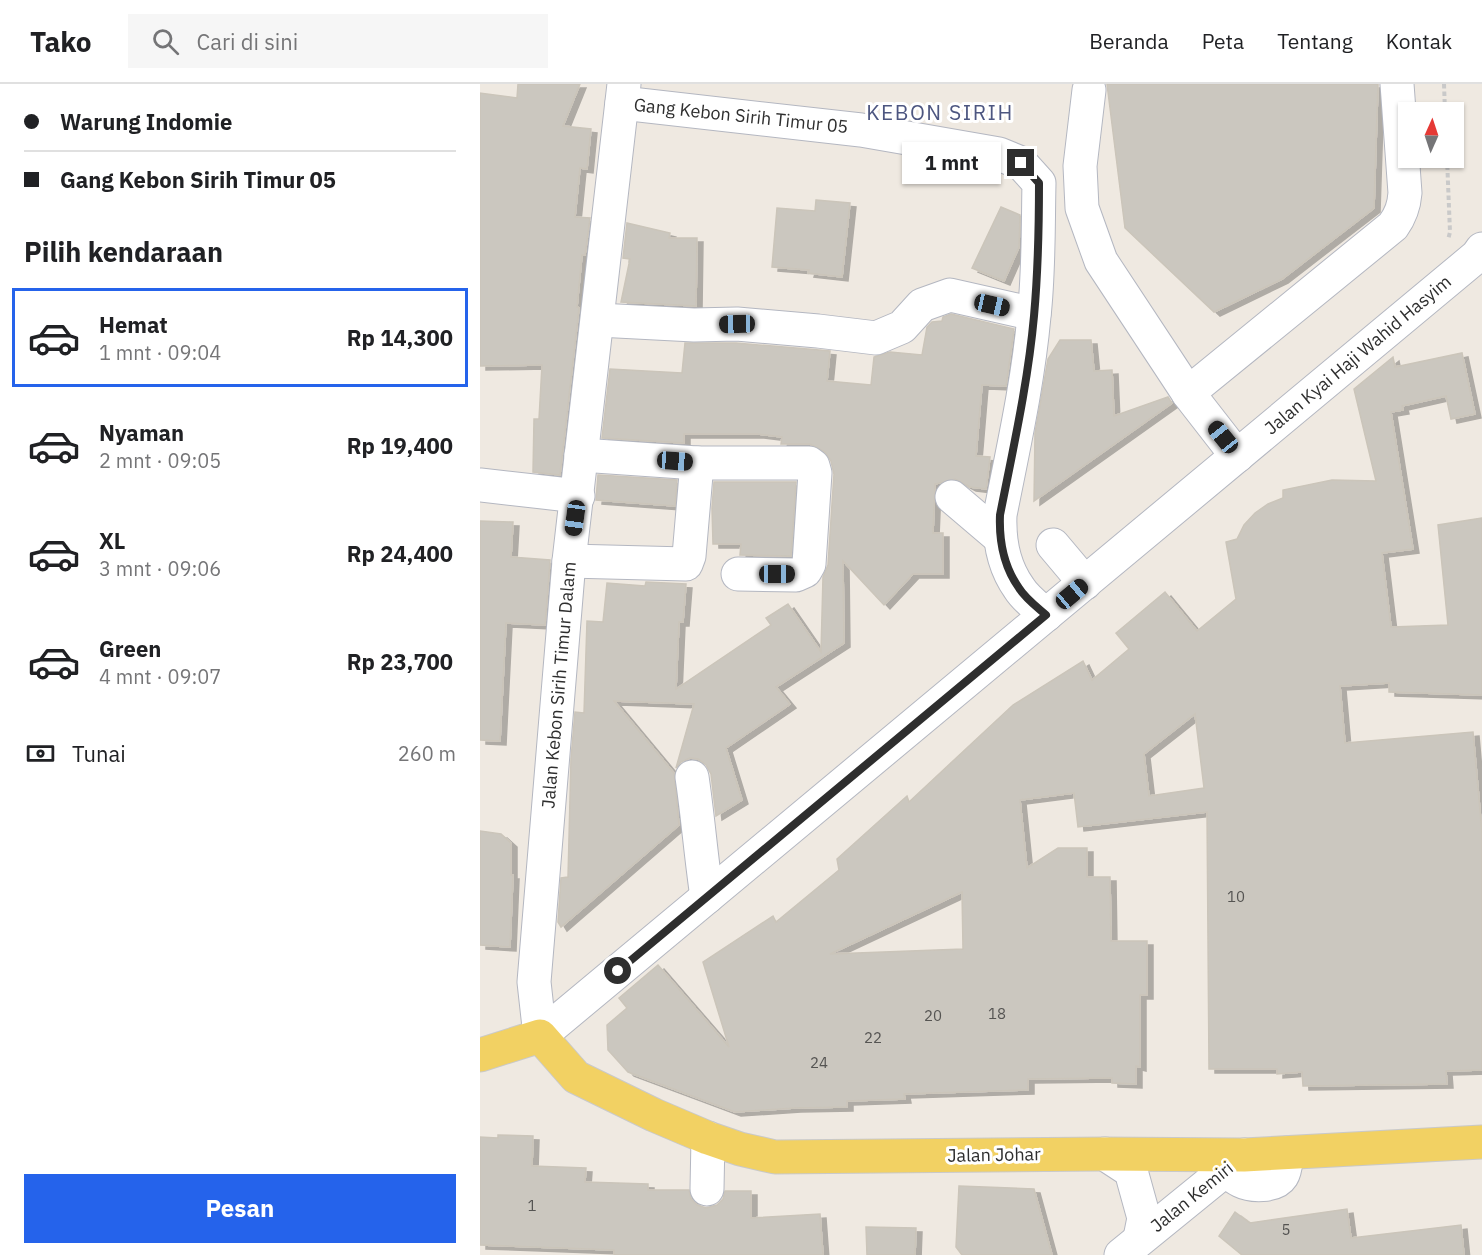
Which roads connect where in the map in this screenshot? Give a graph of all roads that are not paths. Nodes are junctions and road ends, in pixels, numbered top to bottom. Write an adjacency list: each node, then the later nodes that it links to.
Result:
1 (1397, 84): 7 (street)
2 (1089, 90): 7 (street)
3 (623, 94): 5 (street, Gang Kebon Sirih Timur 05); 6 (street, Jalan Kebon Sirih Timur Dalam)
4 (1480, 253): 9 (street, Jalan Kyai Haji Wahid Hasyim)
5 (1034, 314): 6 (street); 14 (street, Gang Kebon Sirih Timur 05)
6 (598, 320): 8 (street, Jalan Kebon Sirih Timur Dalam)
7 (1188, 393): 9 (street)
8 (581, 455): 10 (street); 12 (street, Jalan Kebon Sirih Timur Dalam)
9 (1238, 456): 18 (street, Jalan Kyai Haji Wahid Hasyim)
10 (697, 463): 16 (street); 17 (street)
11 (480, 485): 12 (street)
12 (578, 496): 16 (street, Jalan Kebon Sirih Timur Dalam)
13 (952, 497): 14 (street)
14 (999, 537): 19 (street)
15 (1053, 545): 18 (street)
16 (569, 561): 22 (street, Jalan Kebon Sirih Timur Dalam)
17 (738, 574)
18 (1085, 583): 19 (street, Jalan Kyai Haji Wahid Hasyim)
19 (1046, 615): 21 (street, Jalan Kyai Haji Wahid Hasyim)
20 (692, 777): 21 (street)
21 (706, 897): 22 (street, Jalan Kyai Haji Wahid Hasyim)
22 (540, 1036): 23 (main road, Jalan Kyai Haji Wahid Hasyim); 24 (main road, Jalan Johar)
23 (480, 1055)
24 (708, 1138): 26 (main road, Jalan Johar); 28 (street)
25 (1482, 1142): 27 (main road, Jalan Johar)
26 (1105, 1154): 27 (main road, Jalan Johar); 29 (street, Jalan Kemiri)
27 (1234, 1162): 29 (street, Jalan Kemiri)
28 (707, 1189)
29 (1130, 1247)

